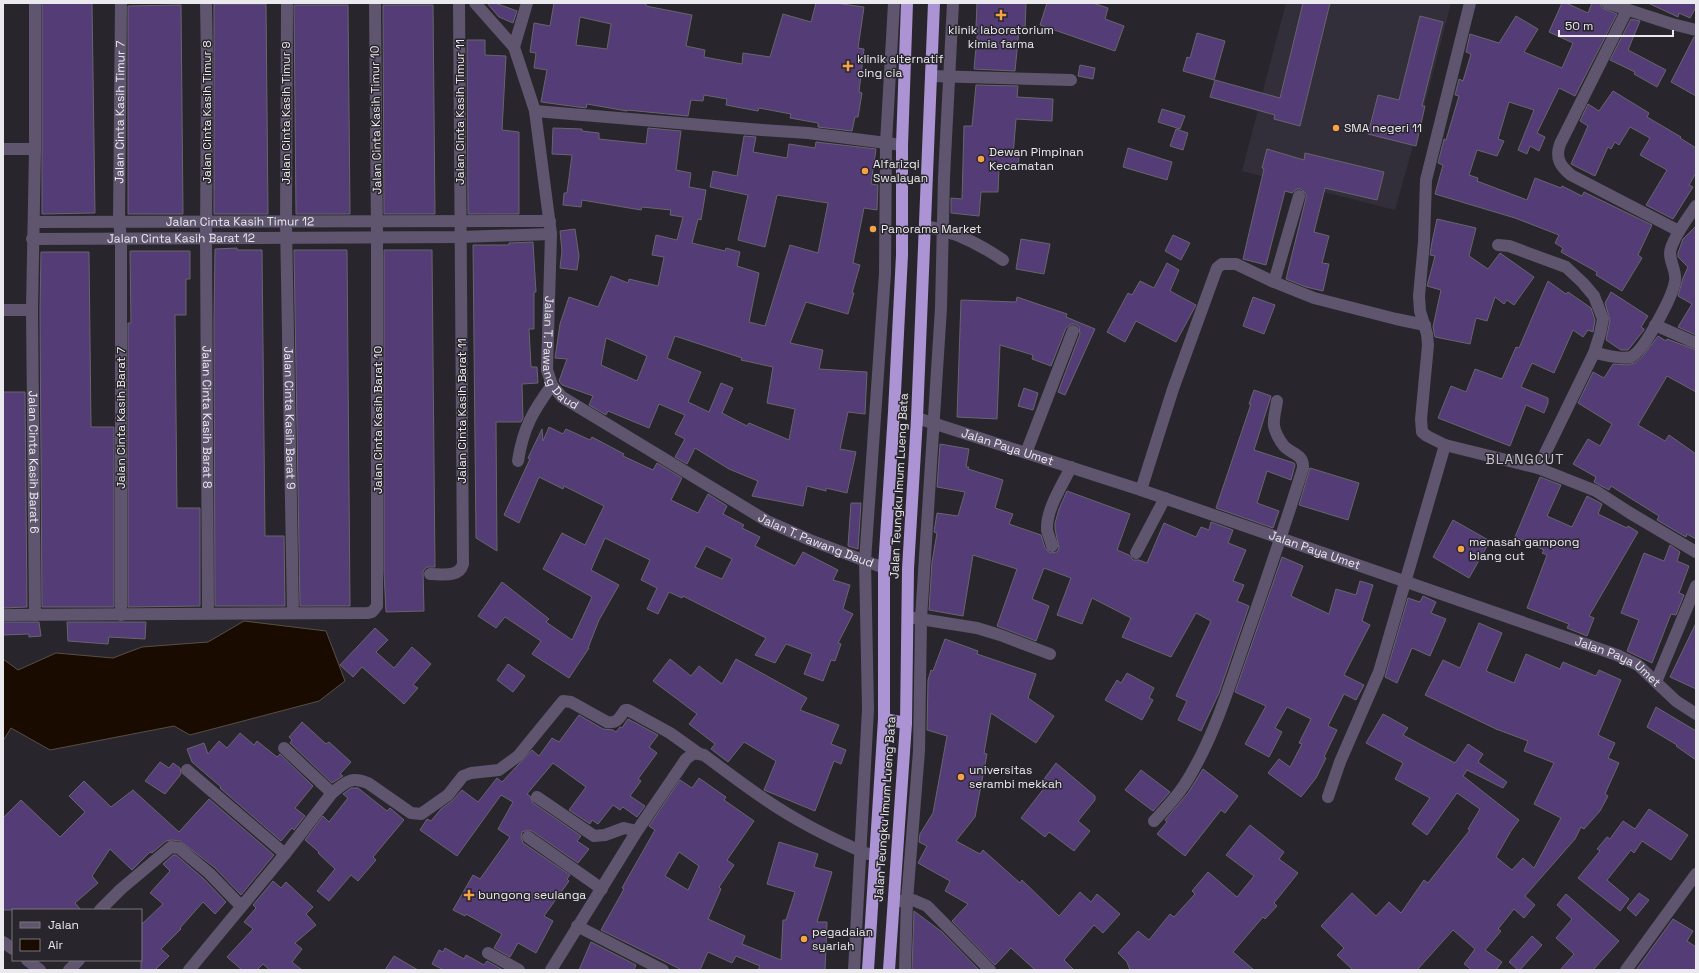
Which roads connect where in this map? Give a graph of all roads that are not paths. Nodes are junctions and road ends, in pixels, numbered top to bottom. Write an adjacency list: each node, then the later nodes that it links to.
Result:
1 (35, 3): 25 (street)
2 (121, 3): 31 (street, Jalan Cinta Kasih Timur 7)
3 (206, 3): 32 (street, Jalan Cinta Kasih Timur 8)
4 (287, 3): 33 (street, Jalan Cinta Kasih Timur 9)
5 (374, 3): 28 (street, Jalan Cinta Kasih Timur 10)
6 (460, 3): 29 (street, Jalan Cinta Kasih Timur 11)
7 (475, 3): 17 (street)
8 (526, 3): 17 (street)
9 (894, 3): 22 (street)
10 (907, 3): 23 (highway, Jalan Teungku Imum Lueng Bata)
11 (934, 3): 18 (highway, Jalan Teungku Imum Lueng Bata)
12 (953, 3): 19 (street)
13 (1470, 3): 49 (street)
14 (1607, 3): 15 (street)
15 (1627, 10): 16 (street); 37 (street)
16 (1696, 30)
17 (514, 47): 21 (street, Jalan T. Pawang Daud)
18 (931, 76): 19 (street); 34 (highway, Jalan Teungku Imum Lueng Bata)
19 (949, 77): 20 (street); 36 (street)
20 (1072, 80)
21 (535, 111): 22 (street); 35 (street, Jalan T. Pawang Daud)
22 (886, 143): 23 (street); 69 (street)
23 (902, 145): 70 (highway, Jalan Teungku Imum Lueng Bata)
24 (3, 149): 25 (street)
25 (35, 149): 30 (street)
26 (1299, 196): 46 (street)
27 (1696, 206): 37 (street)
28 (376, 221): 29 (street, Jalan Cinta Kasih Timur 12); 33 (street, Jalan Cinta Kasih Timur 12); 42 (street, Jalan Cinta Kasih Timur 10)
29 (460, 221): 35 (street, Jalan Cinta Kasih Timur 12); 39 (street, Jalan Cinta Kasih Barat 11)
30 (34, 222): 31 (street, Jalan Cinta Kasih Timur 12); 43 (street)
31 (119, 222): 32 (street, Jalan Cinta Kasih Timur 12); 40 (street, Jalan Cinta Kasih Barat 7)
32 (207, 222): 33 (street, Jalan Cinta Kasih Timur 12); 41 (street, Jalan Cinta Kasih Barat 8)
33 (286, 223): 38 (street, Jalan Cinta Kasih Barat 9)
34 (925, 226): 36 (street); 56 (highway, Jalan Teungku Imum Lueng Bata)
35 (550, 228): 39 (street, Jalan Cinta Kasih Barat 12); 54 (street, Jalan T. Pawang Daud)
36 (943, 229): 45 (street); 57 (street)
37 (1679, 231): 50 (street)
38 (287, 237): 41 (street, Jalan Cinta Kasih Barat 12); 42 (street, Jalan Cinta Kasih Barat 12); 75 (street, Jalan Cinta Kasih Barat 9)
39 (461, 237): 42 (street, Jalan Cinta Kasih Barat 12); 71 (street, Jalan Cinta Kasih Barat 11)
40 (121, 238): 41 (street, Jalan Cinta Kasih Barat 12); 43 (street, Jalan Cinta Kasih Barat 12); 78 (street, Jalan Cinta Kasih Barat 7)
41 (206, 238): 74 (street, Jalan Cinta Kasih Barat 8)
42 (377, 238): 75 (street, Jalan Cinta Kasih Barat 10)
43 (32, 239): 48 (street)
44 (1498, 245): 53 (street)
45 (1003, 260)
46 (1274, 282): 49 (street); 63 (street)
47 (3, 310): 48 (street)
48 (32, 310): 77 (street, Jalan Cinta Kasih Barat 6)
49 (1424, 325): 58 (street)
50 (1655, 325): 52 (street); 53 (street)
51 (1073, 331): 59 (street)
52 (1696, 343)
53 (1594, 352): 62 (street)
54 (552, 385): 60 (street); 69 (street, Jalan T. Pawang Daud)
55 (1277, 401): 65 (street)
56 (917, 418): 57 (street, Jalan Paya Umet); 79 (highway, Jalan Teungku Imum Lueng Bata)
57 (933, 423): 59 (street, Jalan Paya Umet); 80 (street)
58 (1445, 445): 62 (street); 72 (street)
59 (1026, 453): 61 (street, Jalan Paya Umet)
60 (518, 461)
61 (1070, 467): 63 (street, Jalan Paya Umet); 66 (street)
62 (1538, 468): 68 (street)
63 (1140, 490): 64 (street, Jalan Paya Umet)
64 (1165, 498): 65 (street, Jalan Paya Umet); 67 (street)
65 (1281, 538): 72 (street, Jalan Paya Umet); 92 (street)
66 (1052, 546)
67 (1136, 552)
68 (1696, 552)
69 (865, 561): 70 (street, Jalan T. Pawang Daud); 95 (street)
70 (884, 568): 84 (highway, Jalan Teungku Imum Lueng Bata)
71 (430, 574)
72 (1405, 582): 82 (street, Jalan Paya Umet); 91 (street)
73 (1696, 586): 82 (street)
74 (208, 613): 75 (street); 78 (street)
75 (293, 613)
76 (3, 615): 77 (street)
77 (36, 615): 78 (street)
78 (121, 615)
79 (907, 616): 80 (street); 85 (highway, Jalan Teungku Imum Lueng Bata)
80 (921, 619): 81 (street); 100 (street)
81 (1050, 654)
82 (1656, 682): 83 (street, Jalan Paya Umet)
83 (1696, 714)
84 (884, 719): 85 (highway); 97 (highway, Jalan Teungku Imum Lueng Bata)
85 (906, 723): 101 (highway, Jalan Teungku Imum Lueng Bata)
86 (284, 748): 89 (street)
87 (698, 753): 89 (street); 93 (street); 95 (street)
88 (188, 770): 96 (street)
89 (332, 793): 96 (street)
90 (537, 797): 93 (street)
91 (1328, 797)
92 (1154, 821)
93 (637, 831): 99 (street)
94 (528, 837): 99 (street)
95 (861, 851): 97 (street); 116 (street)
96 (285, 854): 102 (street)
97 (874, 857): 117 (highway, Jalan Teungku Imum Lueng Bata)
98 (1696, 874): 121 (street)
99 (602, 889): 104 (street)
100 (907, 900): 101 (street); 119 (street); 120 (street)
101 (893, 901): 118 (highway, Jalan Teungku Imum Lueng Bata)
102 (241, 906): 103 (street); 112 (street)
103 (101, 909)
104 (578, 926): 114 (street); 115 (street)
105 (3, 942): 106 (street)
106 (12, 948)
107 (488, 952): 113 (street)
108 (28, 961): 110 (street)
109 (78, 961): 111 (street)
110 (40, 970)
111 (69, 970)
112 (189, 970)
113 (518, 970)
114 (551, 970)
115 (663, 970)
116 (854, 970)
117 (868, 970)
118 (889, 970)
119 (905, 970)
120 (990, 970)
121 (1626, 970)

